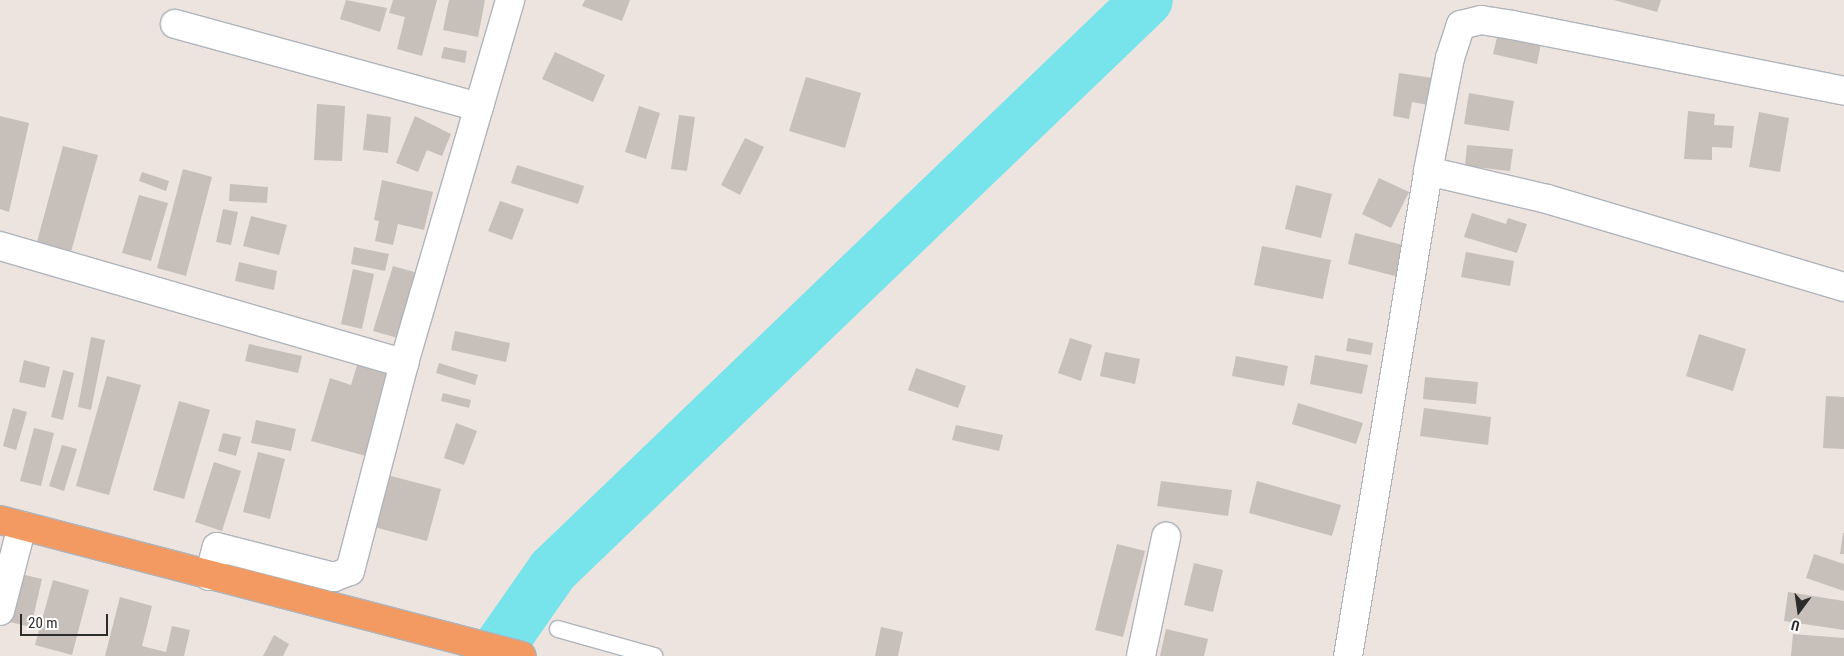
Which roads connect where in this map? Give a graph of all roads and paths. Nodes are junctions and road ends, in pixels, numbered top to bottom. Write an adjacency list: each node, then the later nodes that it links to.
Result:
1 (510, 0): 4 (street)
2 (175, 24): 4 (street)
3 (1844, 91): 5 (street)
4 (479, 107): 8 (street)
5 (1428, 171): 7 (street); 17 (street)
6 (0, 246): 8 (street)
7 (1844, 287)
8 (404, 363): 11 (street)
9 (11, 523): 11 (highway); 12 (street)
10 (1166, 537): 16 (street)
11 (209, 576): 14 (highway)
12 (0, 611)
13 (558, 628): 15 (lane)
14 (522, 656)
15 (654, 656)
16 (1141, 656)
17 (1348, 656)

